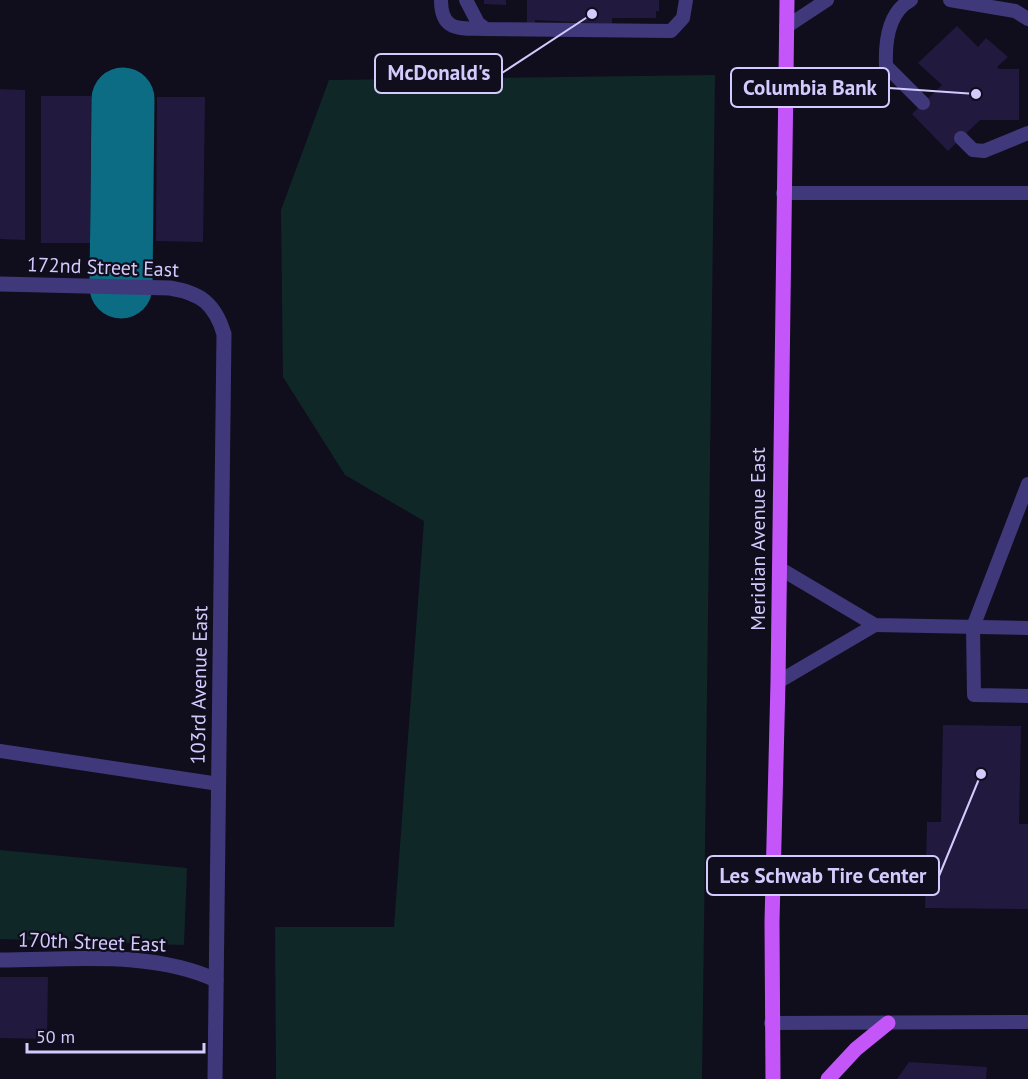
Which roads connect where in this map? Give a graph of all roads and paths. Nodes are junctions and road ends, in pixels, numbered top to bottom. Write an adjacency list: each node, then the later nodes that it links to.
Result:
1 (441, 0): 11 (lane)
2 (466, 0): 11 (lane)
3 (686, 0): 11 (lane)
4 (787, 0): 10 (main road, Meridian Avenue East)
5 (827, 0): 10 (lane)
6 (911, 0): 12 (lane)
7 (950, 0): 8 (lane)
8 (997, 4): 9 (lane)
9 (1028, 19)
10 (786, 27): 15 (main road, Meridian Avenue East)
11 (486, 29)
12 (923, 103)
13 (1024, 135): 14 (lane)
14 (961, 138)
15 (783, 193): 16 (lane); 20 (main road, Meridian Avenue East)
16 (1028, 193)
17 (0, 284): 18 (street, 172nd Street East)
18 (203, 300): 27 (street, 103rd Avenue East)
19 (1028, 484): 22 (lane)
20 (779, 568): 21 (lane); 24 (main road, Meridian Avenue East)
21 (875, 625): 22 (lane); 24 (lane)
22 (974, 627): 23 (lane); 25 (lane)
23 (1028, 628)
24 (778, 682): 31 (main road, Meridian Avenue East)
25 (1028, 696)
26 (0, 751): 27 (lane)
27 (219, 784): 29 (street, 103rd Avenue East)
28 (0, 960): 29 (street, 170th Street East)
29 (216, 980): 33 (street, 103rd Avenue East)
30 (1028, 1022): 32 (lane)
31 (771, 1023): 32 (lane); 34 (main road, Meridian Avenue East)
32 (888, 1023): 35 (main road)
33 (215, 1079)
34 (772, 1079)
35 (828, 1079)

